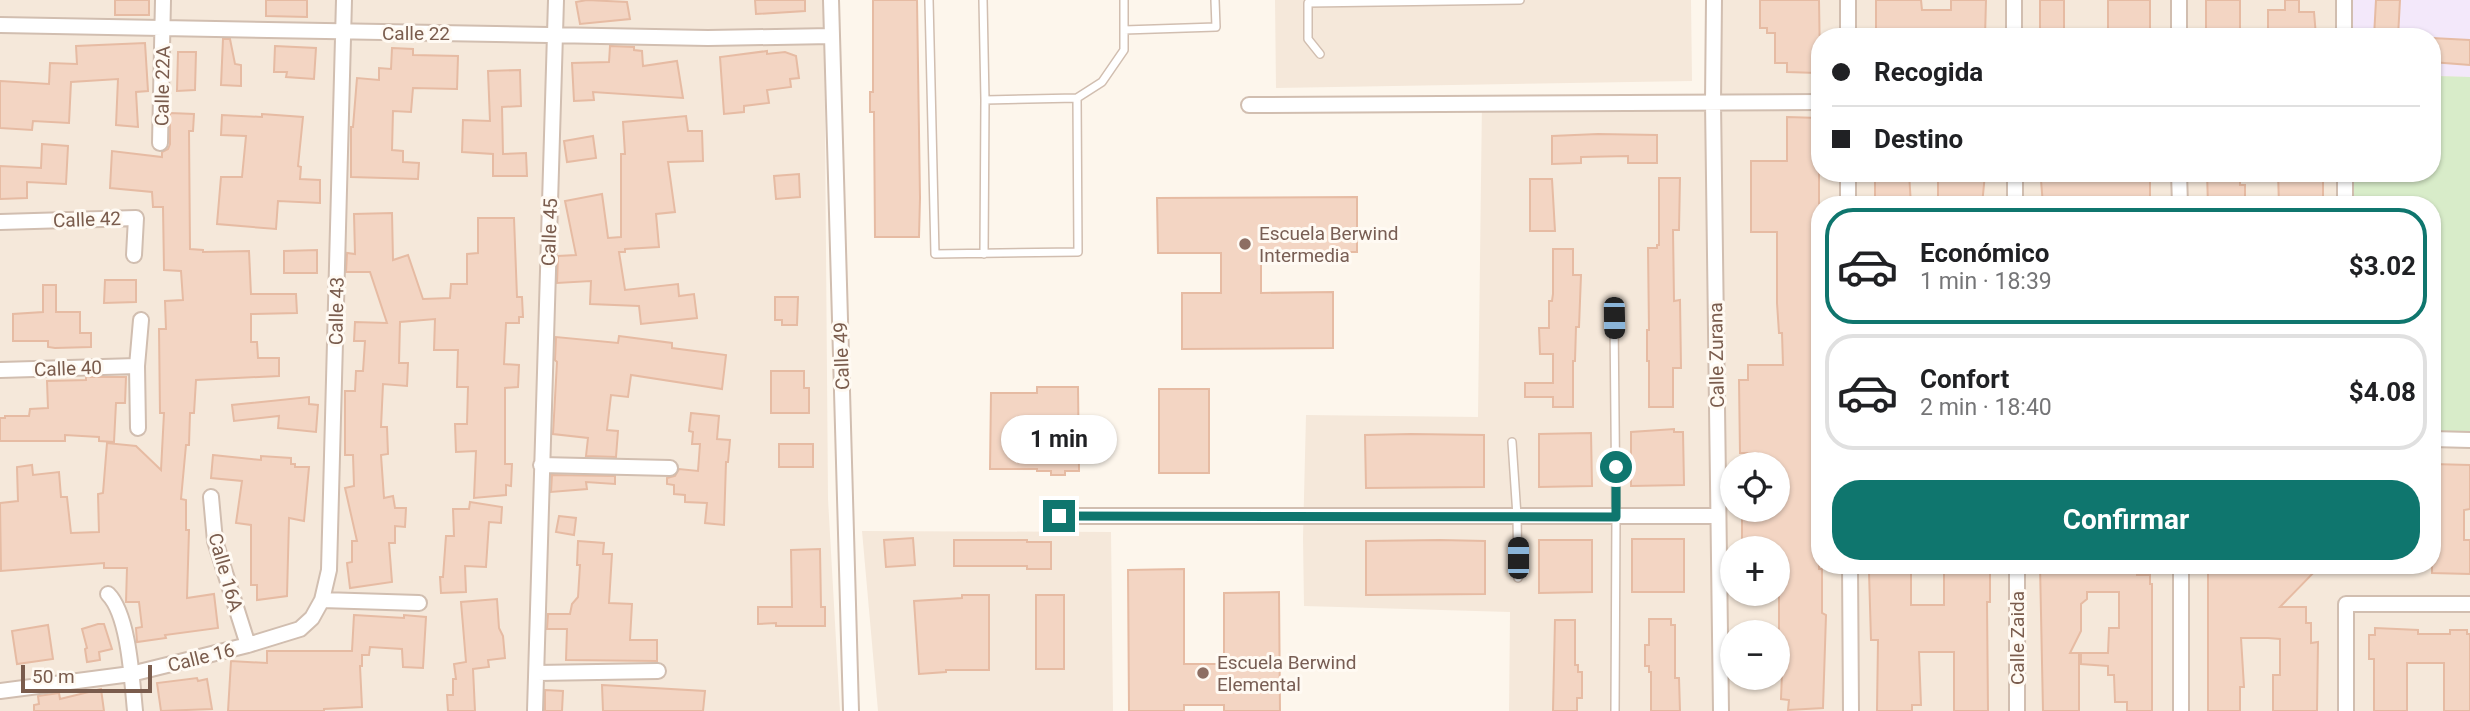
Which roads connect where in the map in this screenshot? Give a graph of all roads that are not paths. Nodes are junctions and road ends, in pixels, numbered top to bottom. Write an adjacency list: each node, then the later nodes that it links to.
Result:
1 (163, 0): 20 (street, Calle 22A)
2 (344, 0): 22 (street, Calle 43)
3 (556, 0): 23 (street, Calle 45)
4 (831, 0): 24 (street, Calle 49)
5 (929, 0): 33 (lane)
6 (983, 0): 27 (lane)
7 (1124, 0): 21 (lane)
8 (1216, 0): 21 (lane)
9 (1520, 0): 25 (lane)
10 (1714, 0): 29 (street, Calle Zurana)
11 (1848, 0): 16 (street)
12 (2014, 0): 17 (street)
13 (2179, 0): 18 (street)
14 (2344, 0): 19 (street)
15 (0, 25): 20 (street, Calle 22)
16 (1848, 28)
17 (2014, 28)
18 (2179, 28)
19 (2344, 28)
20 (163, 30): 22 (street, Calle 22); 31 (street, Calle 22A)
21 (1124, 30): 26 (lane)
22 (343, 33): 23 (street, Calle 22); 55 (street, Calle 43)
23 (556, 34): 24 (street, Calle 22); 43 (street, Calle 45)
24 (832, 36): 66 (street, Calle 49)
25 (1320, 54)
26 (1077, 98): 27 (lane); 33 (lane)
27 (985, 100): 33 (lane)
28 (1811, 102): 29 (street)
29 (1714, 103): 30 (street); 48 (street, Calle Zurana)
30 (1250, 105)
31 (160, 143)
32 (0, 222): 34 (street, Calle 42)
33 (984, 254)
34 (134, 255)
35 (1614, 318): 49 (lane)
36 (141, 320): 37 (street)
37 (137, 366): 38 (street, Calle 40); 39 (street)
38 (0, 370)
39 (138, 428)
40 (2441, 439): 41 (street)
41 (2470, 440)
42 (1513, 442): 47 (lane)
43 (541, 465): 44 (street); 61 (street, Calle 45)
44 (670, 468)
45 (211, 497): 59 (street, Calle 16A)
46 (1059, 516): 47 (street)
47 (1517, 516): 49 (street); 53 (lane)
48 (1718, 516): 49 (street); 68 (street, Calle Zurana)
49 (1616, 517): 67 (lane)
50 (1850, 574): 69 (street)
51 (2017, 574): 70 (street, Calle Zaida)
52 (2181, 574): 71 (street)
53 (1518, 578)
54 (108, 594): 62 (street)
55 (322, 600): 56 (street); 58 (street, Calle 43)
56 (419, 603)
57 (2470, 604): 72 (street)
58 (312, 618): 59 (street, Calle 16)
59 (248, 645): 62 (street, Calle 16)
60 (658, 671): 61 (street)
61 (537, 673): 65 (street, Calle 45)
62 (131, 674): 63 (street, Calle 16); 64 (street)
63 (0, 691)
64 (135, 711)
65 (535, 711)
66 (851, 711)
67 (1615, 711)
68 (1721, 711)
69 (1851, 711)
70 (2017, 711)
71 (2181, 711)
72 (2346, 711)

